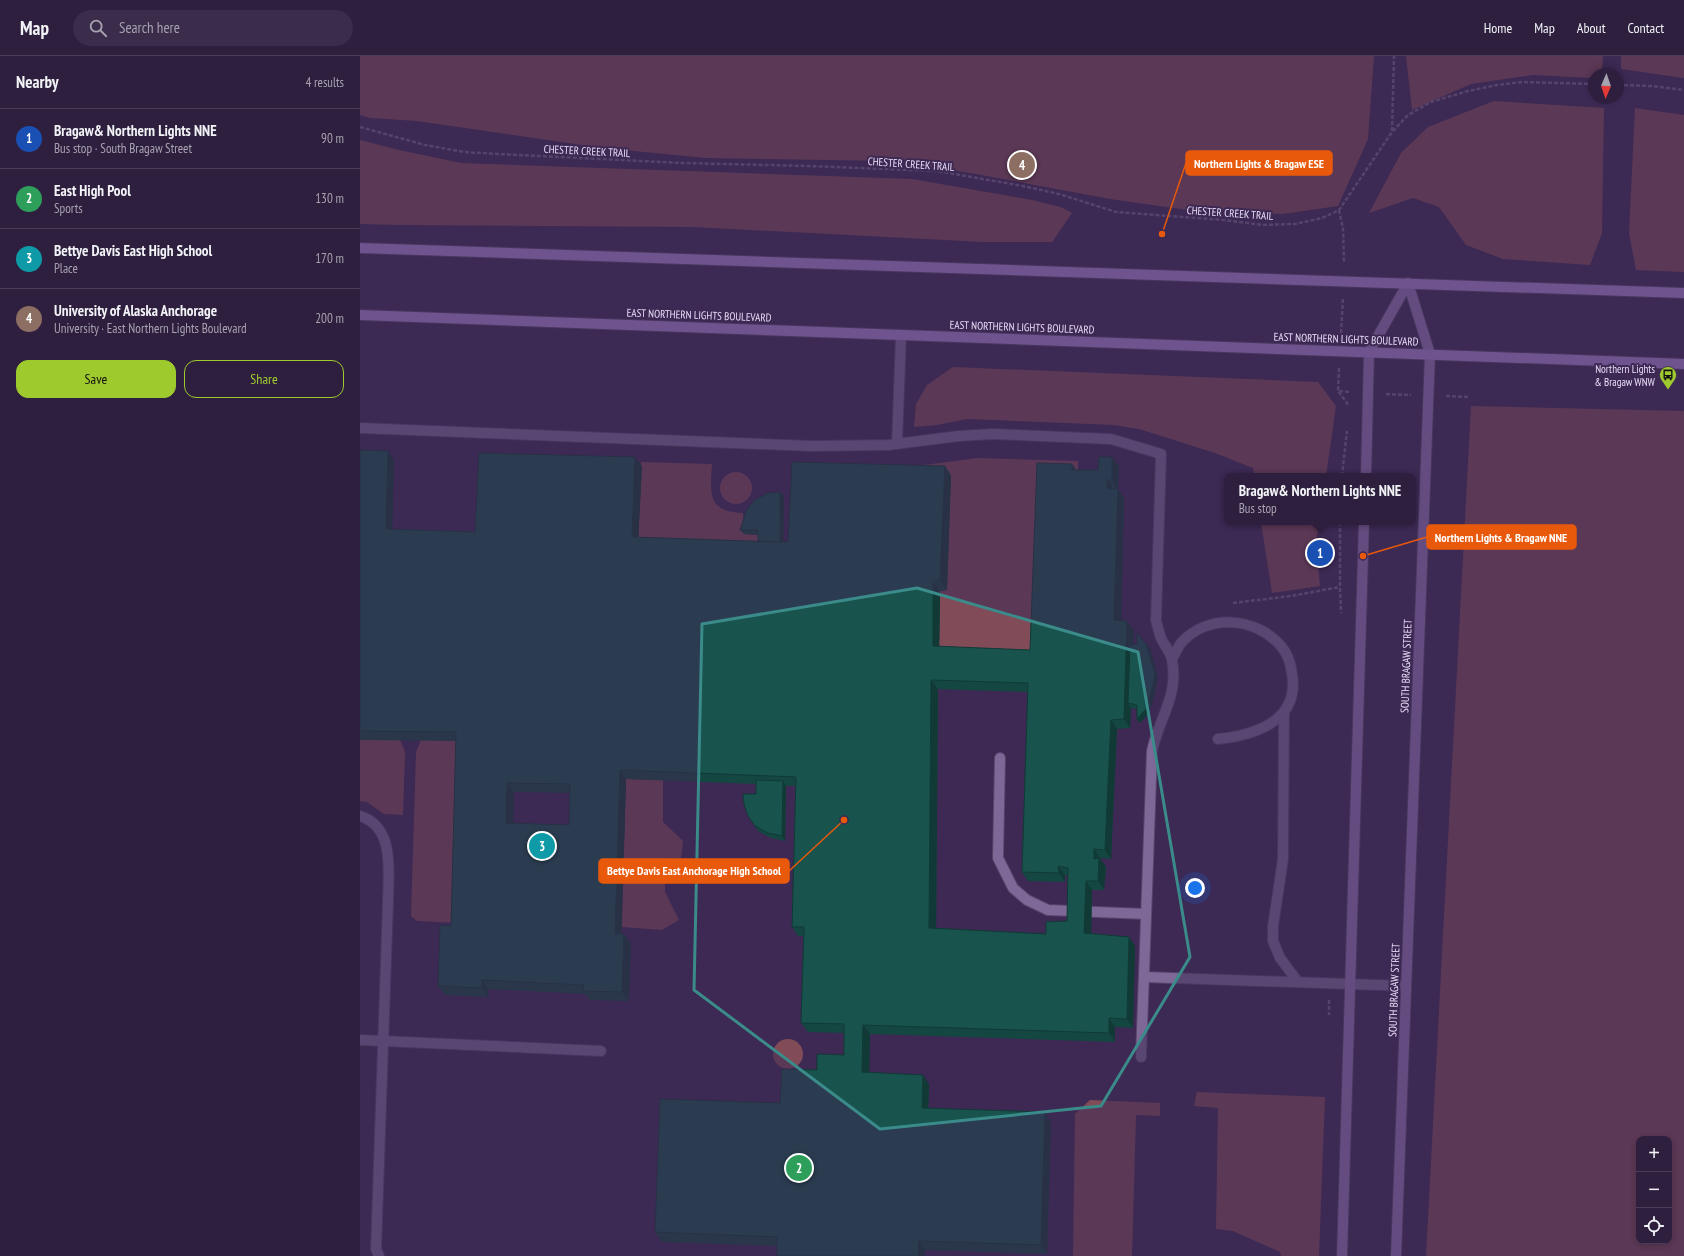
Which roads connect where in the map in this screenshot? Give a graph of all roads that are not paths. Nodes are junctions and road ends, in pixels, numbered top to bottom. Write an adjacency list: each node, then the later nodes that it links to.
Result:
1 (360, 248): 2 (main road)
2 (1408, 283): 3 (main road); 6 (main road); 7 (main road, SOUTH BRAGAW STREET)
3 (1684, 293)
4 (360, 315): 5 (main road, EAST NORTHERN LIGHTS BOULEVARD)
5 (901, 335): 6 (main road, EAST NORTHERN LIGHTS BOULEVARD); 10 (lane)
6 (1370, 352): 7 (main road, EAST NORTHERN LIGHTS BOULEVARD); 11 (main road)
7 (1430, 354): 8 (main road, EAST NORTHERN LIGHTS BOULEVARD); 22 (main road, SOUTH BRAGAW STREET)
8 (1684, 364)
9 (360, 428): 10 (lane)
10 (898, 444): 13 (lane)
11 (1366, 473)
12 (1364, 525): 21 (main road)
13 (1172, 659): 14 (lane); 18 (lane)
14 (1284, 712): 15 (lane); 20 (lane)
15 (1218, 739)
16 (1000, 758): 18 (lane)
17 (360, 816): 24 (lane)
18 (1146, 914): 19 (lane)
19 (1144, 977): 20 (lane); 26 (lane)
20 (1298, 982): 21 (lane)
21 (1351, 984): 22 (lane); 28 (main road)
22 (1406, 986): 29 (main road, SOUTH BRAGAW STREET)
23 (360, 1040): 24 (lane)
24 (382, 1040): 25 (lane); 27 (lane)
25 (601, 1051)
26 (1141, 1057)
27 (379, 1256)
28 (1342, 1256)
29 (1396, 1256)

